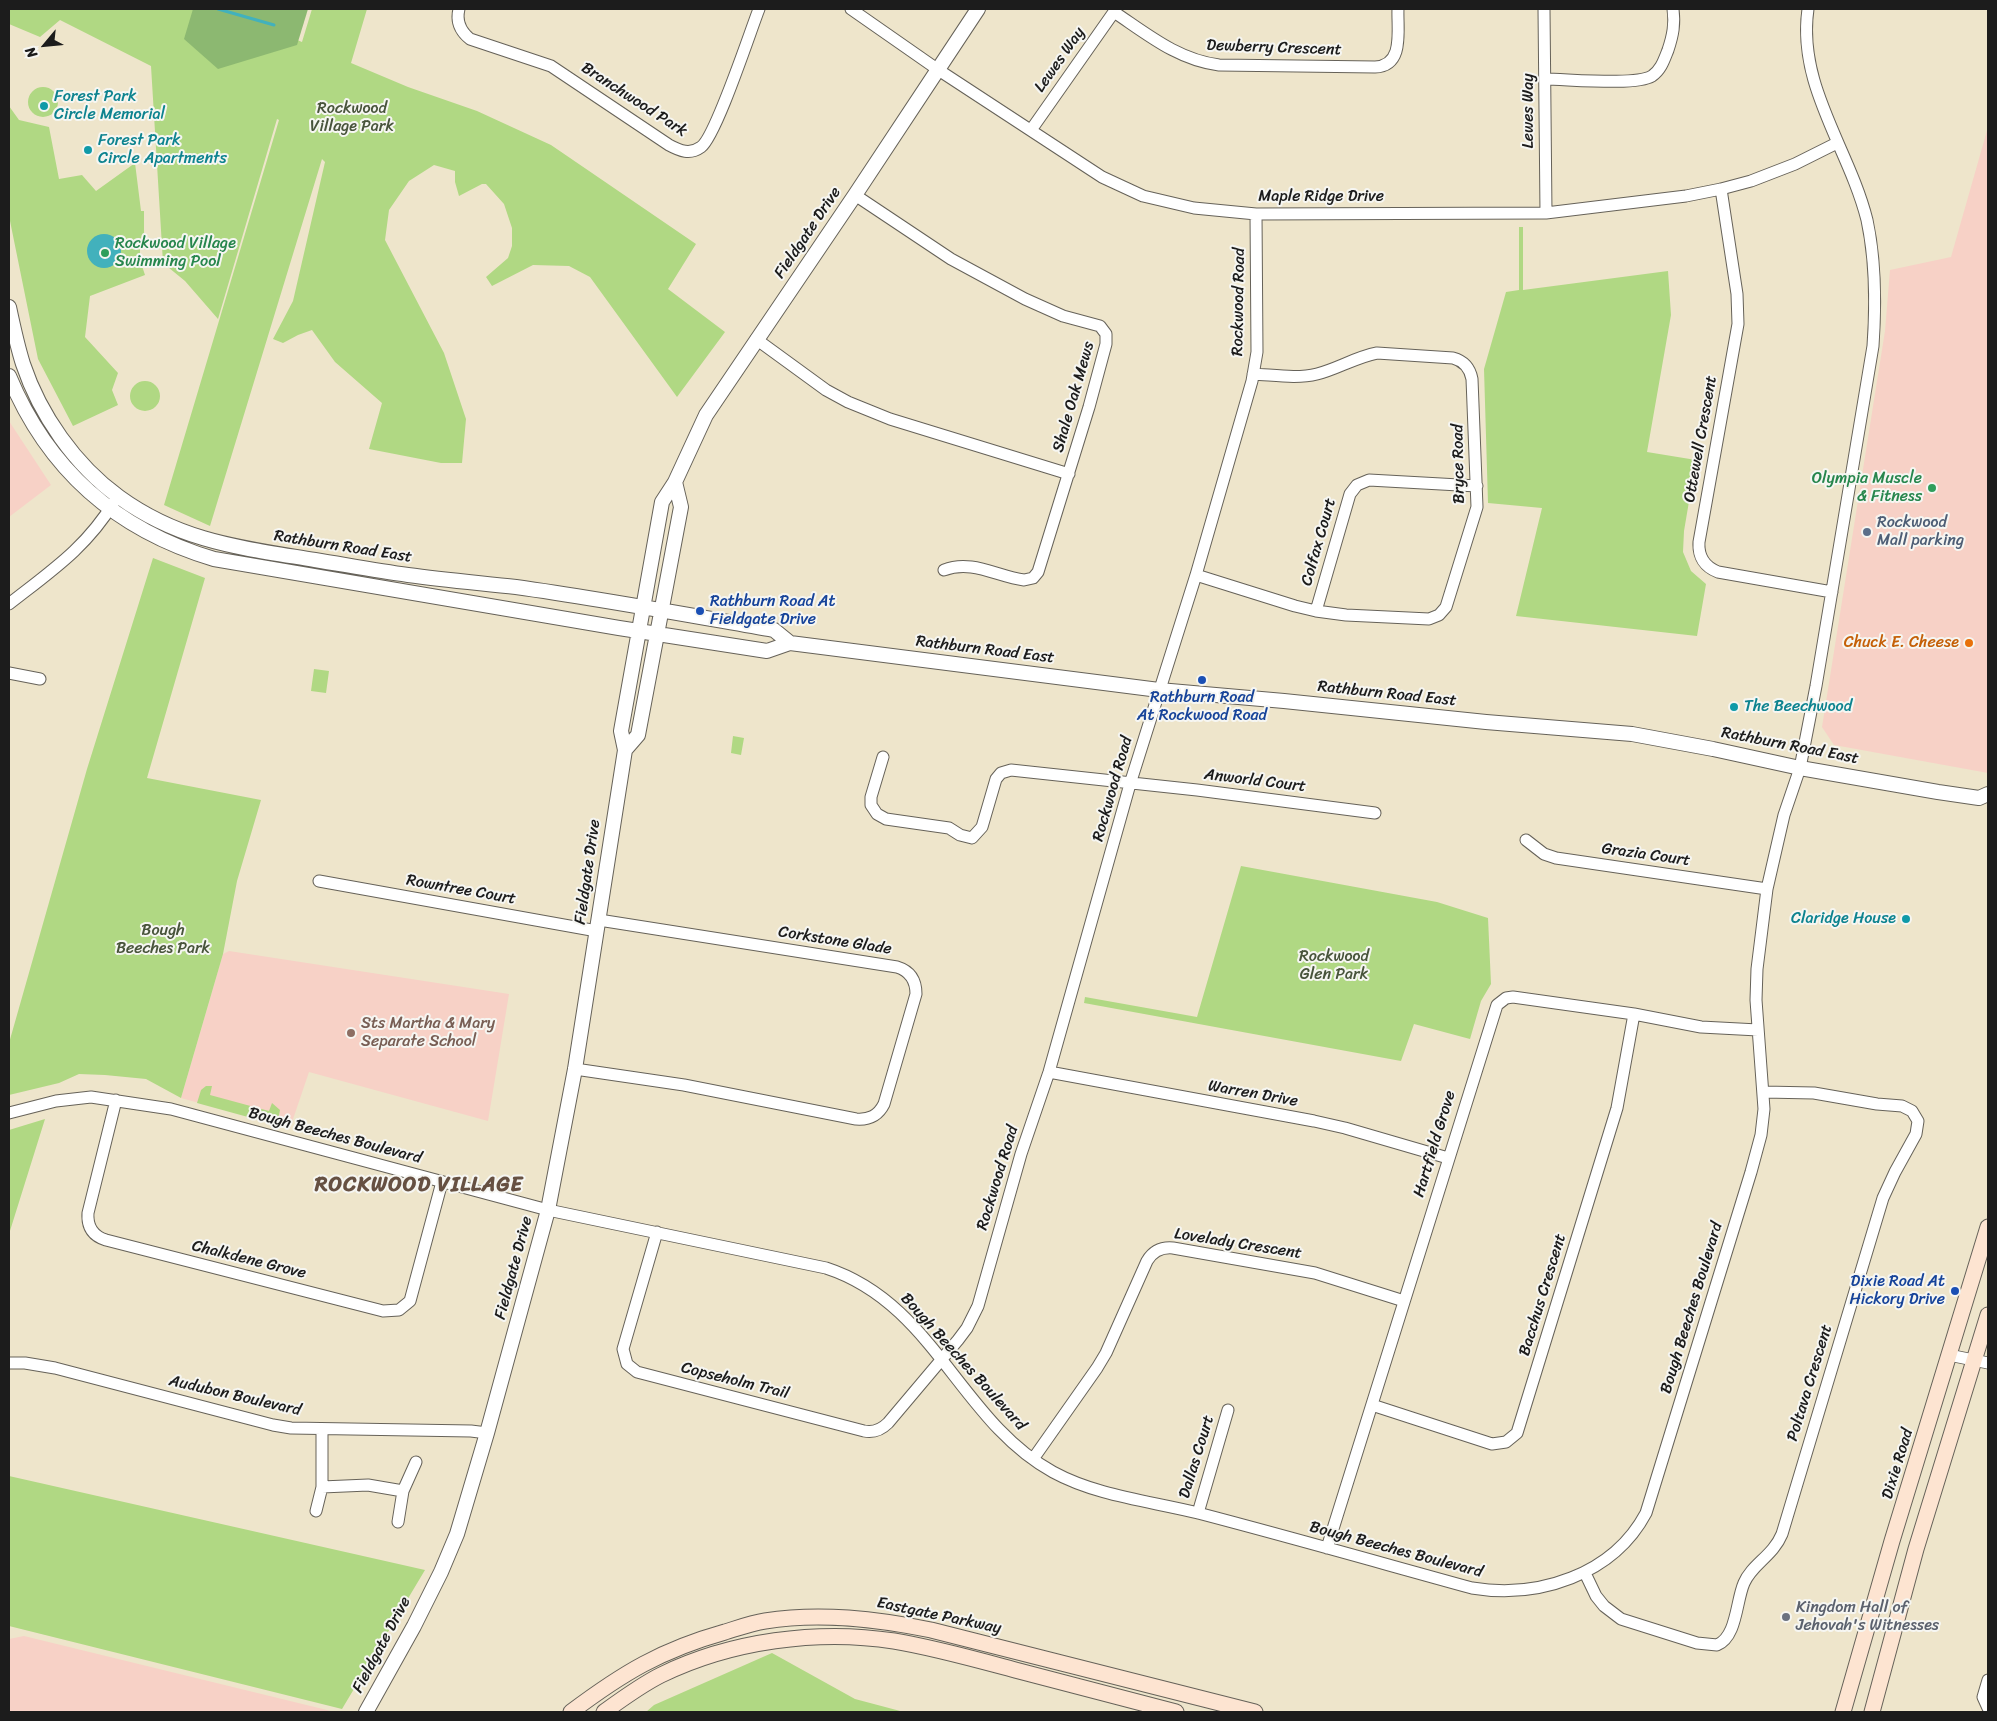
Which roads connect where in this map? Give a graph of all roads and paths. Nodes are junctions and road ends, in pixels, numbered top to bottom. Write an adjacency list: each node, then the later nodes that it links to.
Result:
1 (459, 9): 2 (street, Branchwood Park)
2 (759, 9)
3 (851, 9): 10 (street, Maple Ridge Drive)
4 (978, 9): 10 (street, Fieldgate Drive)
5 (1398, 9): 9 (street, Dewberry Crescent)
6 (1544, 9): 11 (street, Lewes Way)
7 (1673, 9): 11 (street)
8 (1808, 9): 13 (street, Bough Beeches Boulevard)
9 (1115, 10): 12 (street, Lewes Way)
10 (937, 69): 12 (street, Maple Ridge Drive); 15 (street, Fieldgate Drive)
11 (1545, 79): 16 (street, Lewes Way)
12 (1031, 130): 17 (street, Maple Ridge Drive)
13 (1838, 143): 14 (street, Maple Ridge Drive); 29 (street, Bough Beeches Boulevard)
14 (1721, 189): 16 (street, Maple Ridge Drive); 29 (street, Ottewell Crescent)
15 (856, 195): 19 (street, Fieldgate Drive); 22 (street, Shale Oak Mews)
16 (1546, 213): 17 (street, Maple Ridge Drive)
17 (1256, 214): 20 (street, Rockwood Road)
18 (9, 307): 25 (street, Rathburn Road East)
19 (756, 339): 22 (street, Shale Oak Mews); 23 (street, Fieldgate Drive)
20 (1253, 374): 24 (street, Bryce Road); 28 (street, Rockwood Road)
21 (9, 376): 26 (street, Rathburn Road East)
22 (1069, 474): 27 (street)
23 (675, 482): 31 (street, Fieldgate Drive); 32 (street, Fieldgate Drive)
24 (1477, 486): 33 (street, Colfax Court); 33 (street, Bryce Road)
25 (118, 496): 26 (street); 31 (street, Rathburn Road East)
26 (110, 509): 30 (street); 34 (street, Rathburn Road East)
27 (944, 570)
28 (1196, 575): 33 (street, Bryce Road); 39 (street, Rockwood Road)
29 (1832, 592): 42 (street, Bough Beeches Boulevard)
30 (9, 604)
31 (643, 607): 32 (street, Rathburn Road East); 34 (street, Fieldgate Drive)
32 (661, 610): 35 (street, Fieldgate Drive); 36 (street, Rathburn Road East)
33 (1316, 611)
34 (639, 631): 35 (street, Rathburn Road East); 40 (street, Fieldgate Drive)
35 (657, 634): 36 (street, Rathburn Road East); 40 (street, Fieldgate Drive)
36 (790, 643): 39 (street, Rathburn Road East)
37 (9, 673): 38 (street)
38 (40, 679)
39 (1159, 690): 42 (street, Rathburn Road East); 43 (street, Rockwood Road)
40 (625, 750): 49 (street, Fieldgate Drive)
41 (883, 757): 43 (street, Anworld Court)
42 (1800, 768): 44 (street, Rathburn Road East); 48 (street, Bough Beeches Boulevard)
43 (1130, 784): 45 (street, Anworld Court); 53 (street, Rockwood Road)
44 (1985, 800)
45 (1375, 813)
46 (1526, 840): 48 (street, Grazia Court)
47 (319, 882): 49 (street, Rowntree Court)
48 (1767, 889): 51 (street, Bough Beeches Boulevard)
49 (598, 925): 52 (street, Fieldgate Drive); 52 (street, Corkstone Glade)
50 (1634, 1014): 51 (street, Hartfield Grove); 57 (street, Hartfield Grove); 68 (street, Bacchus Crescent)
51 (1758, 1030): 54 (street, Bough Beeches Boulevard)
52 (575, 1069): 59 (street, Fieldgate Drive)
53 (1049, 1072): 57 (street, Warren Drive); 65 (street, Rockwood Road)
54 (1764, 1092): 80 (street, Bough Beeches Boulevard); 80 (street, Poltava Crescent)
55 (116, 1100): 56 (street, Bough Beeches Boulevard); 58 (street, Bough Beeches Boulevard); 58 (street, Chalkdene Grove)
56 (9, 1113)
57 (1448, 1158): 62 (street, Hartfield Grove)
58 (442, 1182): 59 (street, Bough Beeches Boulevard)
59 (548, 1210): 61 (street, Bough Beeches Boulevard); 71 (street, Fieldgate Drive)
60 (1988, 1227): 64 (main road, Dixie Road)
61 (657, 1232): 65 (street, Bough Beeches Boulevard); 65 (street, Copseholm Trail)
62 (1404, 1301): 68 (street, Hartfield Grove); 72 (street, Lovelady Crescent)
63 (1988, 1315): 66 (main road)
64 (1949, 1355): 66 (street); 88 (main road, Dixie Road)
65 (942, 1359): 72 (street, Bough Beeches Boulevard)
66 (1981, 1361): 89 (main road)
67 (9, 1363): 70 (street, Audubon Boulevard)
68 (1372, 1405): 79 (street, Hartfield Grove)
69 (1228, 1410): 77 (street, Dallas Court)
70 (322, 1429): 71 (street, Audubon Boulevard); 74 (street)
71 (487, 1433): 83 (street, Fieldgate Drive)
72 (1033, 1459): 77 (street, Bough Beeches Boulevard)
73 (416, 1462): 75 (street)
74 (322, 1487): 75 (street); 76 (street)
75 (404, 1491): 78 (street)
76 (316, 1511)
77 (1198, 1513): 79 (street, Bough Beeches Boulevard)
78 (398, 1522)
79 (1327, 1548): 80 (street, Bough Beeches Boulevard)
80 (1584, 1573)
81 (1988, 1680): 82 (street)
82 (1988, 1708)
83 (366, 1712)
84 (571, 1712): 87 (main road, Eastgate Parkway)
85 (604, 1712): 86 (main road, Eastgate Parkway)
86 (1176, 1712)
87 (1255, 1712)
88 (1843, 1712)
89 (1872, 1712)

